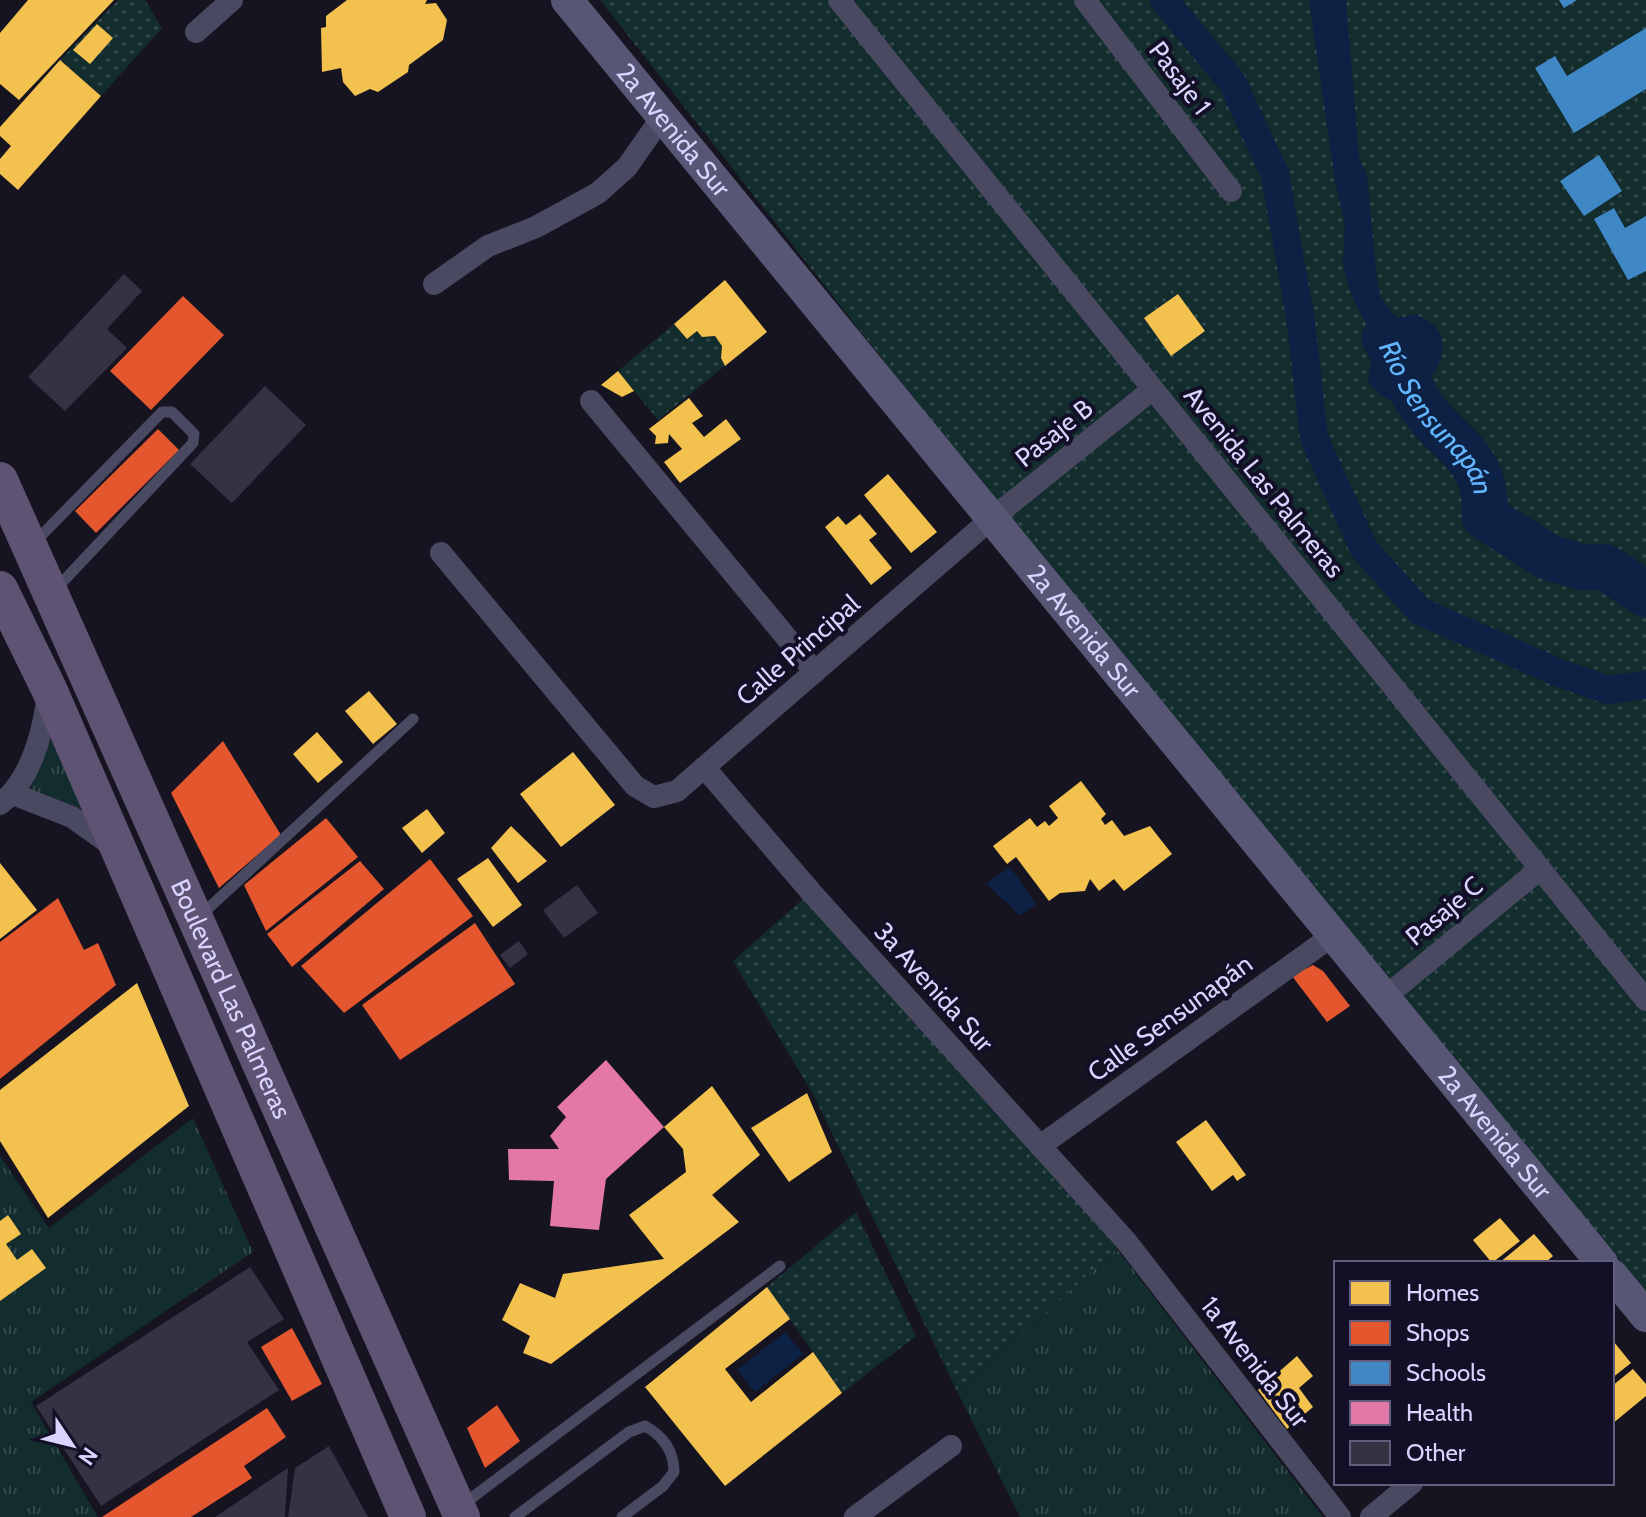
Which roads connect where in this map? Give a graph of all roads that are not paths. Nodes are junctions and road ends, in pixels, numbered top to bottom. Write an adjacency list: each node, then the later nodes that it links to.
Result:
1 (232, 0): 5 (street)
2 (839, 0): 9 (street, Avenida Las Palmeras)
3 (1085, 0): 7 (street, Pasaje 1)
4 (581, 5): 6 (street, 2a Avenida Sur)
5 (196, 32)
6 (662, 117): 8 (street); 12 (street, 2a Avenida Sur)
7 (1231, 191)
8 (434, 284)
9 (1153, 389): 12 (street, Pasaje B); 23 (street, Avenida Las Palmeras)
10 (591, 401): 17 (street)
11 (0, 480): 13 (main road, Boulevard Las Palmeras)
12 (990, 520): 17 (street, Calle Principal); 25 (street, 2a Avenida Sur)
13 (32, 545): 16 (main road, Boulevard Las Palmeras); 16 (lane)
14 (441, 553): 20 (street, Calle Principal)
15 (0, 589): 18 (main road, Boulevard Las Palmeras)
16 (52, 592): 24 (main road, Boulevard Las Palmeras)
17 (815, 672): 20 (street, Calle Principal)
18 (49, 689): 21 (street); 22 (main road, Boulevard Las Palmeras)
19 (413, 719): 24 (lane)
20 (704, 767): 28 (street, 3a Avenida Sur)
21 (6, 799): 22 (street)
22 (120, 852): 37 (main road, Boulevard Las Palmeras)
23 (1540, 869): 26 (street, Pasaje C); 27 (street, Avenida Las Palmeras)
24 (196, 919): 36 (main road, Boulevard Las Palmeras)
25 (1332, 936): 26 (street, 2a Avenida Sur); 28 (street, Calle Sensunapán)
26 (1384, 998): 30 (street, 2a Avenida Sur)
27 (1646, 1000)
28 (1040, 1146): 29 (street, 3a Avenida Sur)
29 (1126, 1241): 41 (street, 1a Avenida Sur)
30 (1600, 1261)
31 (780, 1266): 36 (lane)
32 (1614, 1277): 33 (street)
33 (1646, 1316)
34 (951, 1446): 40 (street)
35 (1410, 1485): 42 (street)
36 (455, 1514)
37 (408, 1517)
38 (515, 1517): 39 (lane)
39 (622, 1517)
40 (855, 1517)
41 (1340, 1517)
42 (1371, 1517)

